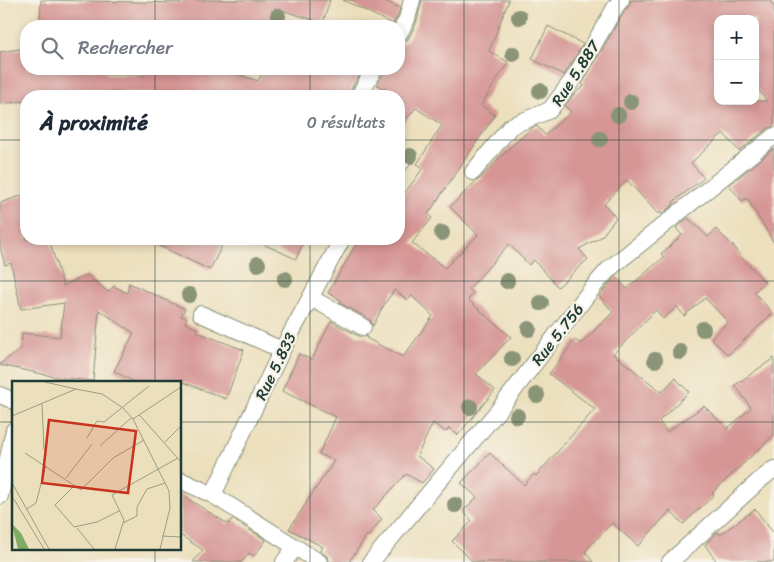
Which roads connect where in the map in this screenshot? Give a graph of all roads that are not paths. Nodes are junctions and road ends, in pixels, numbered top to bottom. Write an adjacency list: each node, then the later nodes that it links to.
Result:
1 (412, 0): 3 (street)
2 (621, 0): 7 (street, Rue 5.887)
3 (405, 23)
4 (371, 75): 5 (street)
5 (362, 90)
6 (774, 136): 23 (street, Rue 5.756)
7 (473, 172)
8 (339, 245): 9 (street, Rue 5.833)
9 (311, 298): 11 (street); 12 (street, Rue 5.833)
10 (201, 314): 12 (street)
11 (364, 327)
12 (282, 350): 18 (street, Rue 5.833)
13 (0, 395): 14 (street)
14 (12, 400)
15 (12, 439): 19 (street)
16 (774, 469): 24 (street)
17 (181, 480): 18 (street)
18 (213, 495): 20 (street)
19 (0, 496)
20 (295, 548): 21 (street); 22 (street)
21 (284, 562)
22 (319, 562)
23 (371, 562)
24 (670, 562)

